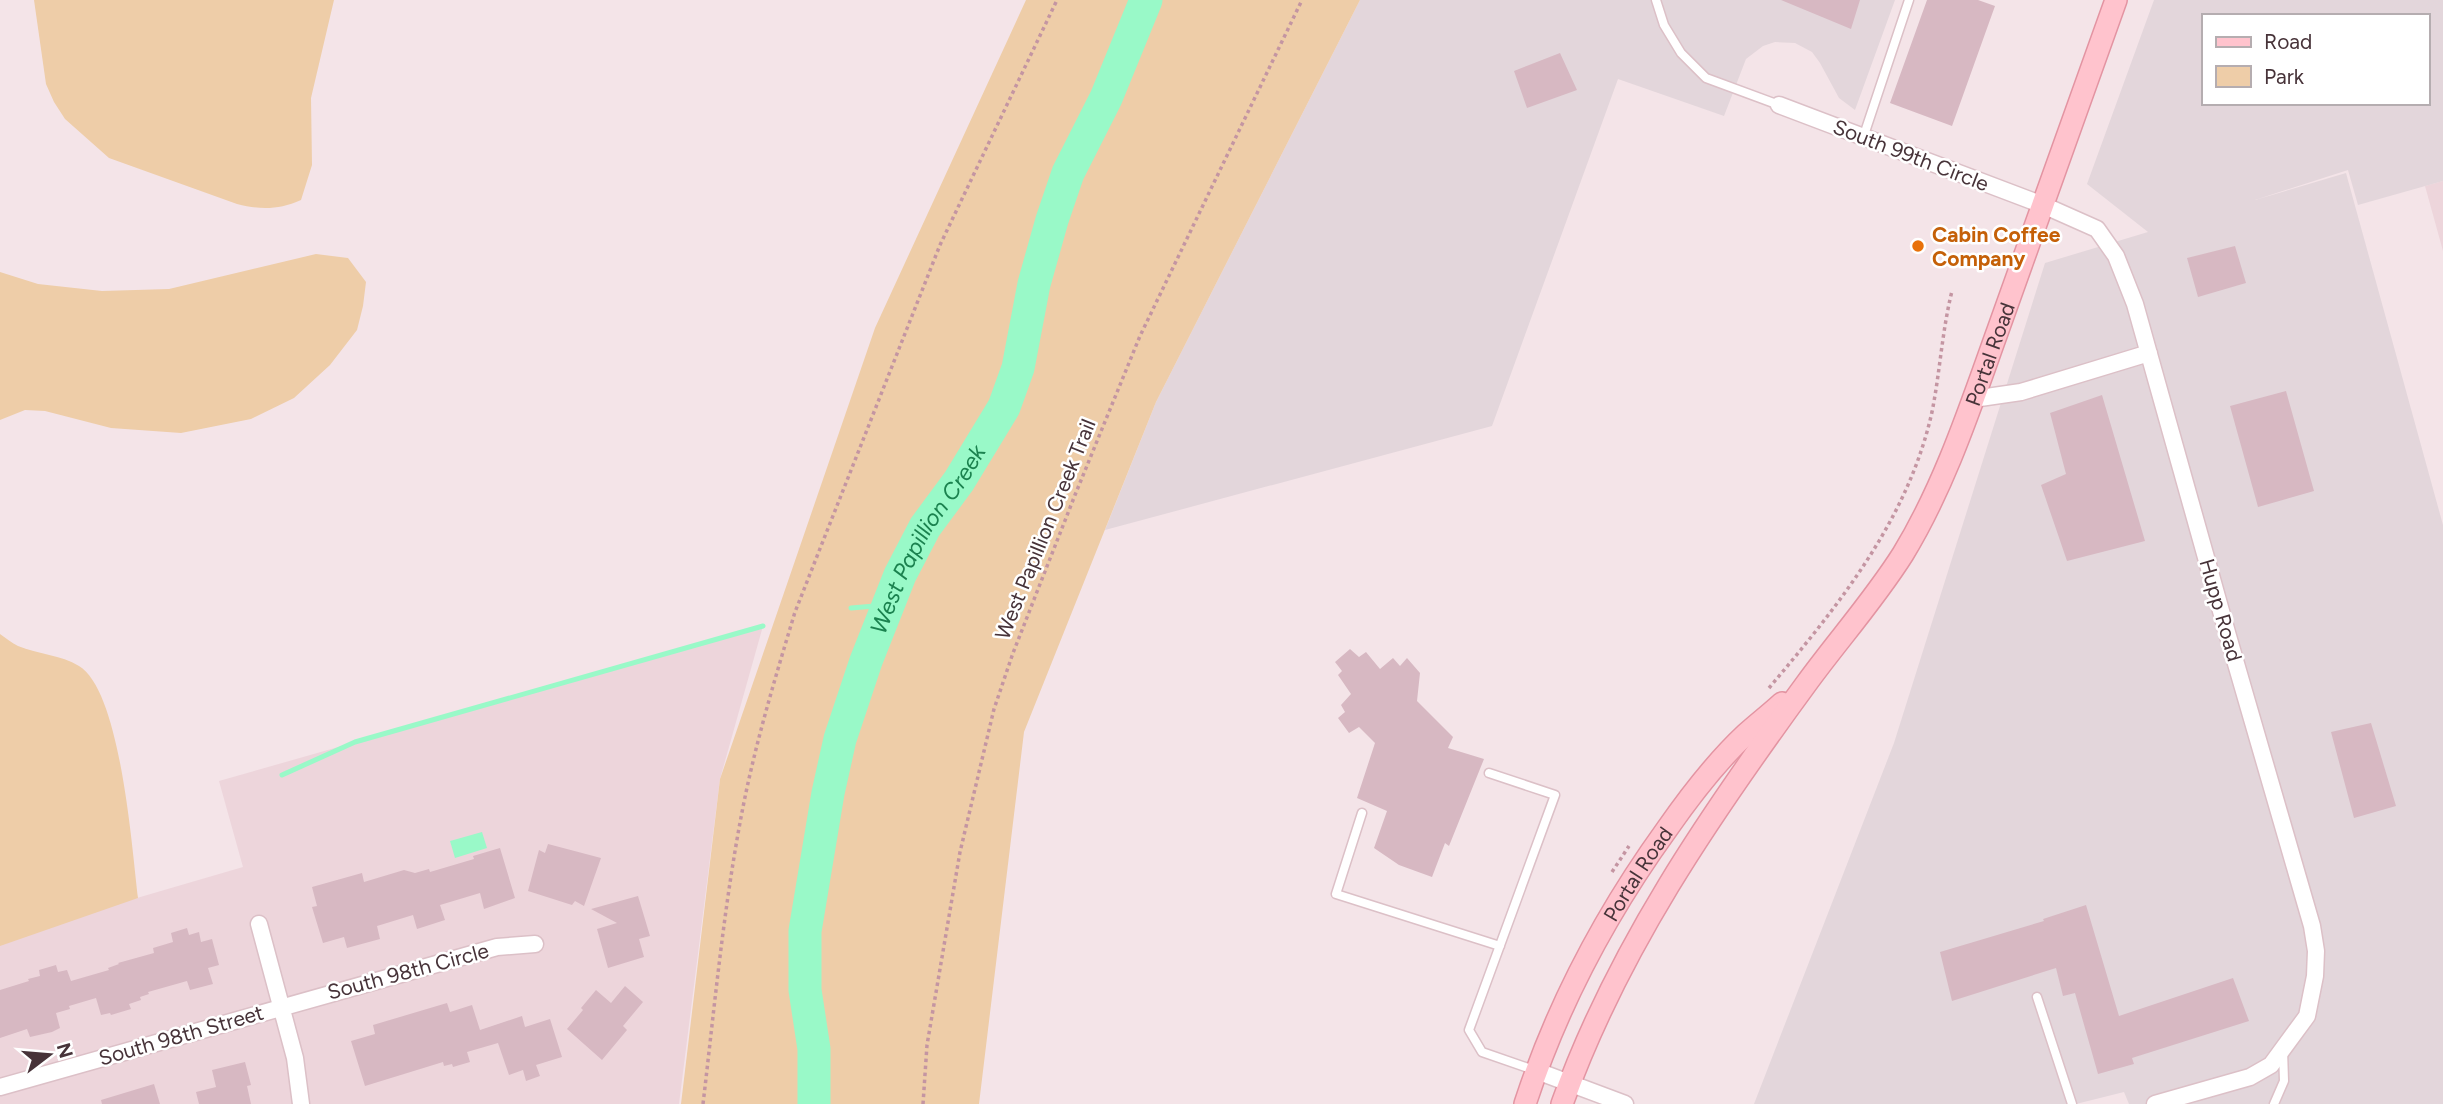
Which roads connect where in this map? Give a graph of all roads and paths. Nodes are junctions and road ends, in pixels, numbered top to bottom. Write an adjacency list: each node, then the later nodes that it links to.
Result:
1 (1058, 0): 28 (path)
2 (1303, 0): 29 (path, West Papillion Creek Trail)
3 (1656, 0): 6 (lane)
4 (1909, 0): 7 (lane)
5 (2116, 0): 8 (main road, Portal Road)
6 (1779, 104): 7 (street, South 99th Circle)
7 (1863, 138): 8 (street, South 99th Circle)
8 (2043, 205): 10 (street, Hupp Road); 11 (main road, Portal Road)
9 (1952, 291): 13 (path)
10 (2149, 353): 11 (street); 23 (street, Hupp Road)
11 (1973, 400): 12 (main road, Portal Road)
12 (1808, 681): 24 (main road, Portal Road); 25 (main road, Portal Road)
13 (1768, 688)
14 (1489, 773): 20 (lane)
15 (1362, 813): 20 (lane)
16 (1634, 839): 17 (path)
17 (1605, 882)
18 (259, 924): 22 (street)
19 (535, 944): 22 (street, South 98th Circle)
20 (1500, 946): 24 (lane)
21 (2038, 997): 33 (lane)
22 (282, 1006): 26 (street, South 98th Street); 27 (street)
23 (2283, 1049): 34 (street, Hupp Road); 35 (lane)
24 (1537, 1071): 25 (street); 30 (main road, Portal Road)
25 (1570, 1083): 31 (main road, Portal Road); 32 (street)
26 (0, 1087)
27 (300, 1104)
28 (703, 1104)
29 (923, 1104)
30 (1525, 1104)
31 (1562, 1104)
32 (1625, 1104)
33 (2072, 1104)
34 (2155, 1104)
35 (2274, 1104)

